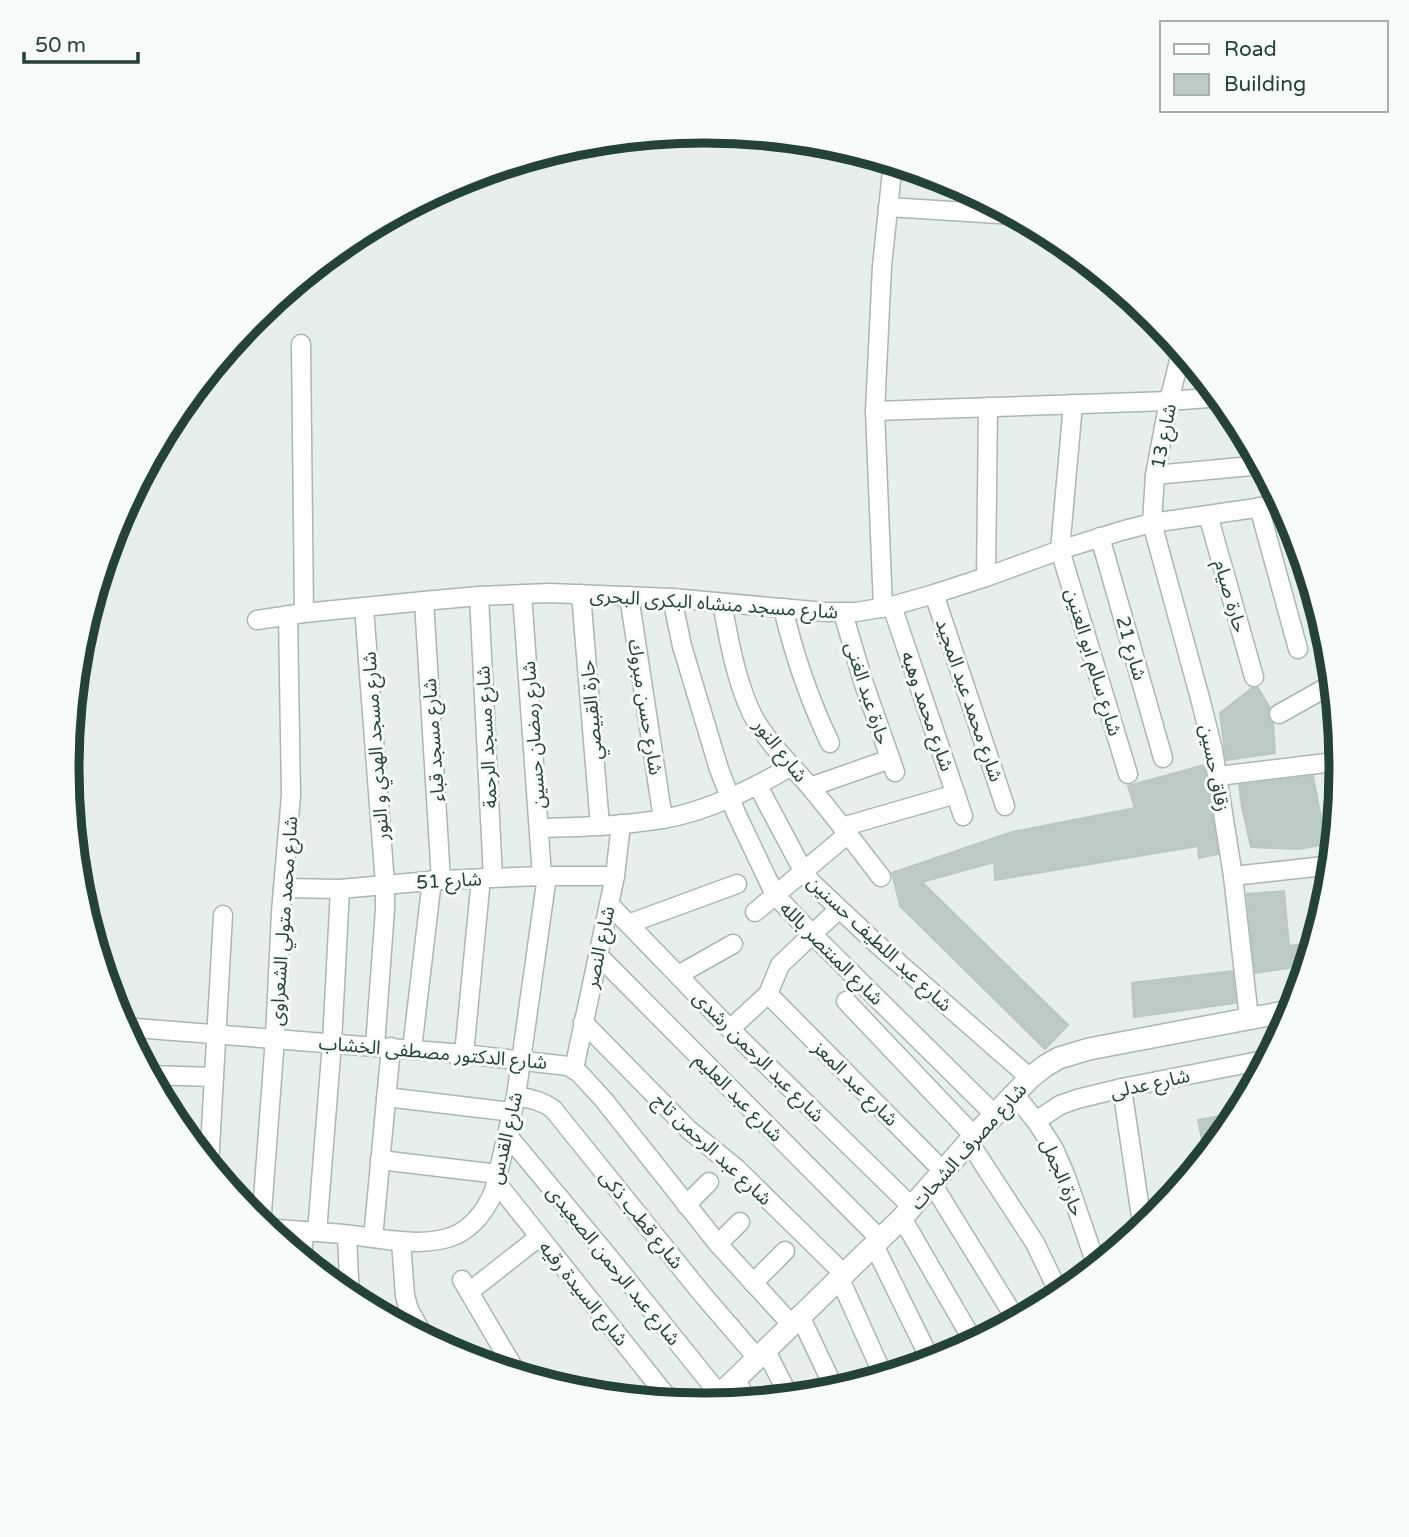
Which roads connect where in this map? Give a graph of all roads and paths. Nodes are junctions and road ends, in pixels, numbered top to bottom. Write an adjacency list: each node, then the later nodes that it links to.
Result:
1 (892, 172): 2 (street, شارع محمد وهبه)
2 (888, 207): 3 (street); 10 (street, شارع محمد وهبه)
3 (993, 214)
4 (301, 344): 32 (street, شارع محمد متولي الشعراوى)
5 (1179, 361): 7 (street, شارع 13)
6 (1208, 398): 7 (street)
7 (1169, 401): 8 (street); 12 (street, شارع 13)
8 (1073, 404): 9 (street); 18 (street)
9 (988, 407): 10 (street); 19 (street)
10 (875, 411): 28 (street, شارع محمد وهبه)
11 (1252, 466): 12 (street)
12 (1155, 475): 16 (street, شارع 13)
13 (1272, 506): 14 (street, شارع مسجد منشاه البكرى البحرى)
14 (1259, 508): 15 (street, شارع مسجد منشاه البكرى البحرى); 34 (street)
15 (1208, 515): 16 (street, شارع مسجد منشاه البكرى البحرى); 35 (street, حارة صيام)
16 (1152, 523): 17 (street, شارع مسجد منشاه البكرى البحرى); 43 (street, زقاق حسين)
17 (1100, 537): 18 (street, شارع مسجد منشاه البكرى البحرى); 39 (street, شارع 21)
18 (1060, 550): 19 (street, شارع مسجد منشاه البكرى البحرى); 42 (street, شارع سالم ابو العنين)
19 (986, 577): 22 (street, شارع مسجد منشاه البكرى البحرى)
20 (522, 594): 21 (street, شارع مسجد منشاه البكرى البحرى); 23 (street, شارع مسجد منشاه البكرى البحرى); 53 (street, شارع رمضان حسين)
21 (581, 594): 24 (street, شارع مسجد منشاه البكرى البحرى); 52 (street, حارة القبيصي)
22 (934, 594): 28 (street, شارع مسجد منشاه البكرى البحرى); 48 (street, شارع محمد عبد المجيد)
23 (479, 596): 26 (street, شارع مسجد منشاه البكرى البحرى); 61 (street, شارع مسجد الرحمة)
24 (629, 596): 25 (street, شارع مسجد منشاه البكرى البحرى); 50 (street, شارع حسن مبروك)
25 (672, 598): 27 (street, شارع مسجد منشاه البكرى البحرى); 47 (street, شارع المنتصر بالله)
26 (424, 601): 29 (street, شارع مسجد منشاه البكرى البحرى); 62 (street, شارع مسجد قباء)
27 (722, 603): 30 (street, شارع مسجد منشاه البكرى البحرى); 41 (street, شارع النور)
28 (887, 607): 31 (street, شارع مسجد منشاه البكرى البحرى); 46 (street, شارع محمد وهبه)
29 (364, 608): 32 (street, شارع مسجد منشاه البكرى البحرى); 63 (street, شارع مسجد الهدي و النور)
30 (783, 608): 31 (street, شارع مسجد منشاه البكرى البحرى); 38 (street)
31 (843, 612): 45 (street, حارة عبد الغنى)
32 (296, 614): 33 (street, شارع مسجد منشاه البكرى البحرى); 65 (street, شارع محمد متولي الشعراوى)
33 (257, 620)
34 (1297, 649)
35 (1254, 677)
36 (1325, 688): 37 (street)
37 (1279, 714)
38 (830, 743)
39 (1163, 758)
40 (1330, 762): 43 (street)
41 (792, 766): 44 (street); 45 (street, شارع النور)
42 (1128, 774)
43 (1218, 776): 59 (street, زقاق حسين)
44 (758, 786): 47 (street); 56 (street, شارع عبد اللطيف حسنين)
45 (810, 787): 54 (street, شارع النور)
46 (956, 794): 49 (street, شارع محمد وهبه); 54 (street)
47 (730, 798): 50 (street); 67 (street, شارع المنتصر بالله)
48 (1005, 806)
49 (963, 816)
50 (663, 819): 51 (street)
51 (621, 824): 52 (street); 58 (street, شارع النصر)
52 (600, 826): 53 (street)
53 (540, 828): 57 (street, شارع رمضان حسين)
54 (845, 831): 56 (street); 60 (street, شارع النور)
55 (1322, 866): 59 (street)
56 (803, 871): 67 (street); 69 (street, شارع عبد اللطيف حسنين)
57 (545, 876): 58 (street, شارع 51); 61 (street, شارع 51); 90 (street, شارع القدس)
58 (615, 876): 68 (street, شارع النصر)
59 (1233, 876): 80 (street, زقاق حسين)
60 (881, 877)
61 (487, 878): 62 (street, شارع 51); 89 (street, شارع مسجد الرحمة)
62 (436, 880): 63 (street, شارع 51); 88 (street, شارع مسجد قباء)
63 (385, 884): 66 (street, شارع 51); 87 (street, شارع مسجد الهدي و النور)
64 (737, 884): 72 (street)
65 (284, 888): 66 (street, شارع 51); 85 (street, شارع محمد متولي الشعراوى)
66 (340, 889): 86 (street)
67 (775, 895): 70 (street); 73 (street, شارع المنتصر بالله)
68 (608, 904): 72 (street, شارع عبد الرحمن رشدى); 75 (street, شارع النصر)
69 (839, 909): 73 (street); 95 (street, شارع عبد اللطيف حسنين)
70 (755, 912)
71 (223, 915): 84 (street)
72 (628, 923): 76 (street, شارع عبد الرحمن رشدى)
73 (812, 934): 77 (street); 100 (street, شارع المنتصر بالله)
74 (733, 944): 76 (street)
75 (598, 955): 81 (street, شارع النصر); 120 (street, شارع عبد العليم)
76 (678, 975): 83 (street, شارع عبد الرحمن رشدى)
77 (768, 995): 83 (street); 107 (street, شارع عبد المعز)
78 (846, 1001): 103 (street)
79 (1281, 1012): 80 (street, شارع مصرف الشحات)
80 (1249, 1018): 95 (street, شارع مصرف الشحات)
81 (583, 1022): 92 (street, شارع النصر); 125 (street, شارع عبد الرحمن تاج)
82 (135, 1028): 84 (street, شارع الدكتور مصطفى الخشاب)
83 (730, 1029): 111 (street, شارع عبد الرحمن رشدى)
84 (216, 1033): 85 (street, شارع الدكتور مصطفى الخشاب); 94 (street)
85 (275, 1038): 86 (street, شارع الدكتور مصطفى الخشاب); 110 (street, شارع محمد متولي الشعراوى)
86 (332, 1042): 87 (street, شارع الدكتور مصطفى الخشاب); 115 (street)
87 (383, 1047): 88 (street, شارع الدكتور مصطفى الخشاب); 98 (street, شارع مسجد الهدي و النور)
88 (412, 1049): 89 (street, شارع الدكتور مصطفى الخشاب)
89 (464, 1054): 90 (street, شارع الدكتور مصطفى الخشاب)
90 (522, 1059): 92 (street, شارع الدكتور مصطفى الخشاب); 99 (street, شارع القدس)
91 (1257, 1061): 96 (street, شارع عدلى)
92 (574, 1069): 109 (street, شارع الدكتور مصطفى الخشاب)
93 (159, 1075): 94 (street)
94 (214, 1077): 104 (street)
95 (1030, 1078): 97 (street, شارع مصرف الشحات)
96 (1122, 1088): 101 (street, شارع عدلى); 112 (street)
97 (1014, 1094): 100 (street, شارع مصرف الشحات); 101 (street, حارة الجمل)
98 (386, 1097): 99 (street, شارع قطب ذكى); 105 (street, شارع مسجد الهدي و النور)
99 (514, 1104): 102 (street, شارع القدس); 134 (street, شارع قطب ذكى)
100 (995, 1115): 103 (street, شارع مصرف الشحات)
101 (1036, 1121): 124 (street, حارة الجمل)
102 (508, 1136): 106 (street, شارع القدس); 142 (street, شارع عبد الرحمن الصعيدى)
103 (972, 1139): 107 (street, شارع مصرف الشحات); 128 (street)
104 (210, 1151)
105 (380, 1160): 106 (street); 118 (street, شارع مسجد الهدي و النور)
106 (497, 1178): 117 (street, شارع السيدة رقيه); 119 (street, شارع القدس)
107 (938, 1179): 111 (street, شارع مصرف الشحات); 129 (street, شارع عبد المعز)
108 (709, 1182): 109 (street)
109 (686, 1205): 121 (street, شارع الدكتور مصطفى الخشاب)
110 (263, 1212)
111 (907, 1212): 120 (street, شارع مصرف الشحات); 132 (street, شارع عبد الرحمن رشدى)
112 (1141, 1217)
113 (740, 1222): 121 (street)
114 (276, 1224): 115 (street, شارع القدس)
115 (310, 1231): 116 (street, شارع القدس); 122 (street)
116 (347, 1235): 118 (street, شارع القدس); 126 (street)
117 (539, 1237): 135 (street); 140 (street, شارع السيدة رقيه)
118 (373, 1238): 119 (street, شارع القدس)
119 (401, 1241): 131 (street)
120 (877, 1242): 125 (street, شارع مصرف الشحات); 133 (street, شارع عبد العليم)
121 (718, 1244): 127 (street, شارع الدكتور مصطفى الخشاب)
122 (305, 1249)
123 (785, 1251): 127 (street)
124 (1094, 1258)
125 (842, 1277): 130 (street, شارع مصرف الشحات); 136 (street)
126 (349, 1283)
127 (753, 1283): 130 (street, شارع الدكتور مصطفى الخشاب)
128 (1056, 1286)
129 (1012, 1313)
130 (796, 1321): 134 (street, شارع مصرف الشحات); 138 (street, شارع الدكتور مصطفى الخشاب)
131 (418, 1324)
132 (970, 1335)
133 (927, 1353)
134 (762, 1355): 137 (street, شارع مصرف الشحات); 139 (street, شارع قطب ذكى)
135 (511, 1363)
136 (880, 1369)
137 (736, 1379): 141 (street); 143 (street, شارع مصرف الشحات)
138 (830, 1381)
139 (784, 1389)
140 (664, 1393)
141 (743, 1393)
142 (709, 1394)
143 (721, 1394)

